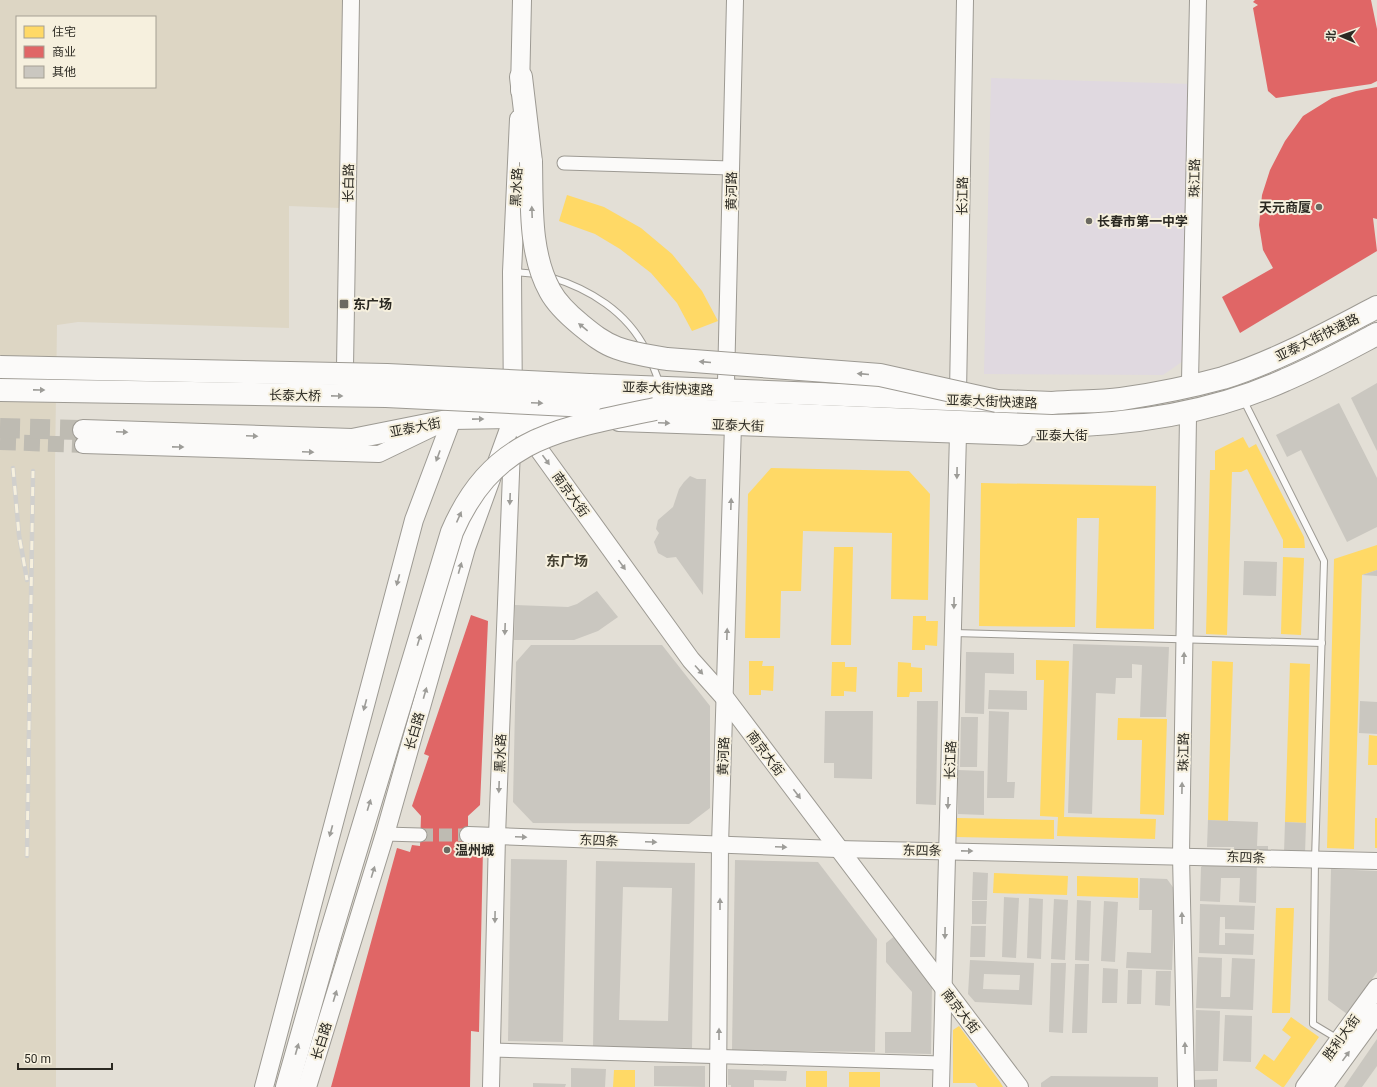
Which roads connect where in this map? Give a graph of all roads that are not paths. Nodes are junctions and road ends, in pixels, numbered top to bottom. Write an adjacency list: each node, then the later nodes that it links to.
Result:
1 (351, 0): 15 (street, 长白路)
2 (522, 0): 6 (main road, 黑水路)
3 (735, 0): 8 (street, 黄河路)
4 (966, 0): 22 (street, 长江路)
5 (1198, 0): 19 (street, 珠江路)
6 (521, 77): 9 (main road, 黑水路); 24 (highway, one-way to 6, bridge)
7 (564, 163): 8 (street)
8 (731, 168): 20 (street, 黄河路)
9 (512, 272): 17 (main road, 黑水路); 18 (lane)
10 (1377, 300): 19 (main road)
11 (1377, 307): 24 (highway, 亚泰大街快速路)
12 (1377, 334): 26 (highway, 亚泰大街快速路)
13 (1377, 340): 25 (main road, 亚泰大街)
14 (0, 367): 23 (highway, 长泰大桥, bridge)
15 (345, 367): 16 (street); 17 (street)
16 (83, 370): 17 (main road)
17 (512, 374): 18 (main road); 27 (main road, 长白路)
18 (658, 379): 20 (main road)
19 (1190, 381): 22 (main road)
20 (726, 382): 22 (main road)
21 (0, 390): 23 (highway, 长泰大桥, one-way to 23, bridge)
22 (958, 393)
23 (589, 395): 24 (highway, 亚泰大街快速路, bridge); 26 (highway, 亚泰大街快速路, bridge)
24 (997, 401)
25 (1245, 403): 28 (main road, 亚泰大街); 35 (lane)
26 (655, 409): 55 (highway, one-way to 26, bridge)
27 (513, 418): 29 (main road, 亚泰大街, one-way to 27); 30 (main road, 亚泰大街, one-way to 30); 36 (main road, 南京大街, one-way to 36); 37 (main road, 长白路, one-way to 27); 40 (street, 黑水路, one-way to 40)
28 (1188, 418): 31 (main road, 亚泰大街); 34 (street, 珠江路)
29 (452, 420): 32 (main road, 亚泰大街, one-way to 29); 54 (main road, one-way to 54)
30 (733, 425): 31 (main road, 亚泰大街); 36 (street, 黄河路, one-way to 30)
31 (958, 434): 33 (street, 长江路, one-way to 33)
32 (83, 438)
33 (954, 633): 34 (lane); 43 (street, 长江路, one-way to 43)
34 (1185, 638): 35 (lane); 44 (street, 珠江路, one-way to 34)
35 (1322, 643): 45 (lane)
36 (725, 698): 41 (street, 黄河路); 42 (main road, 南京大街, one-way to 42)
37 (385, 834): 38 (street); 56 (main road, 长白路, one-way to 37)
38 (420, 835)
39 (468, 835): 40 (street, 东四条)
40 (497, 836): 41 (street, 东四条, one-way to 41); 51 (street, 黑水路, one-way to 51)
41 (720, 845): 42 (street, 东四条, one-way to 42); 52 (street, 黄河路, one-way to 41)
42 (837, 849): 43 (street, 东四条); 48 (main road, 南京大街)
43 (947, 850): 44 (street, 东四条, one-way to 44); 48 (street, 长江路, one-way to 48)
44 (1181, 855): 45 (street, 东四条); 61 (street, 珠江路, one-way to 44)
45 (1315, 860): 46 (street, 东四条); 50 (lane)
46 (1377, 861)
47 (1377, 988): 50 (main road, 胜利大街)
48 (944, 990): 53 (street, 长江路); 60 (main road, 南京大街)
49 (1377, 1014): 63 (main road, 胜利大街, one-way to 49)
50 (1339, 1040): 62 (main road, 胜利大街)
51 (492, 1050): 52 (street); 57 (street, 黑水路)
52 (719, 1056): 53 (street); 58 (street, 黄河路)
53 (941, 1063): 59 (street, 长江路)
54 (264, 1087)
55 (287, 1087)
56 (307, 1087)
57 (491, 1087)
58 (718, 1087)
59 (941, 1087)
60 (1019, 1087)
61 (1186, 1087)
62 (1305, 1087)
63 (1323, 1087)

